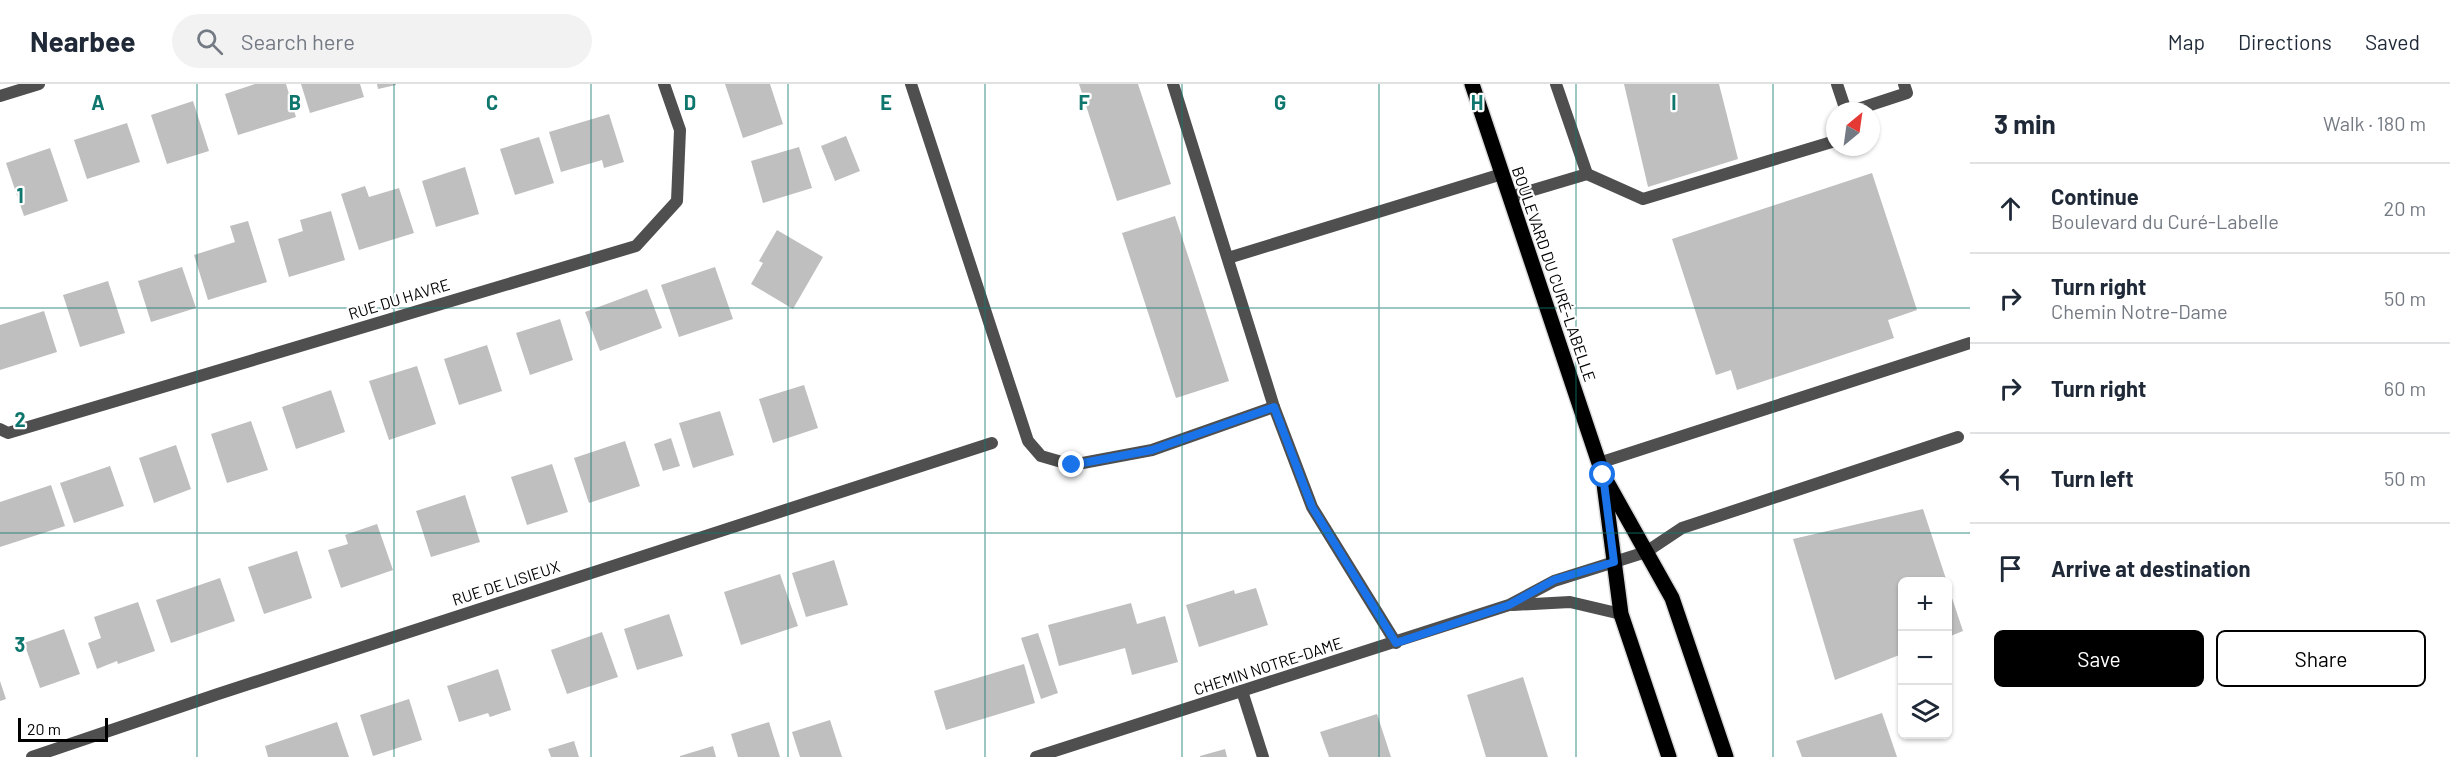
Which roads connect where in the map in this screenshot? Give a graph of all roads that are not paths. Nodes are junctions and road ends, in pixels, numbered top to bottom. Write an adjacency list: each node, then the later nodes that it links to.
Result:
1 (39, 84): 9 (street)
2 (664, 84): 19 (street, RUE DU HAVRE)
3 (911, 84): 18 (street)
4 (1173, 84): 16 (street)
5 (1556, 84): 14 (street)
6 (1837, 84): 10 (street)
7 (1904, 84): 11 (street)
8 (1474, 85): 13 (main road, BOULEVARD DU CURÉ-LABELLE)
9 (0, 96)
10 (1843, 102)
11 (1879, 102)
12 (1826, 144): 14 (street)
13 (1502, 174): 15 (main road, BOULEVARD DU CURÉ-LABELLE); 16 (street)
14 (1587, 174): 15 (street)
15 (1510, 197): 22 (main road, BOULEVARD DU CURÉ-LABELLE)
16 (1227, 258): 18 (street)
17 (1970, 343): 22 (street)
18 (1274, 407): 27 (street)
19 (0, 429)
20 (1958, 437): 23 (street, CHEMIN NOTRE-DAME)
21 (992, 443): 29 (street, RUE DE LISIEUX)
22 (1601, 469): 23 (main road, BOULEVARD DU CURÉ-LABELLE); 24 (main road, BOULEVARD DU CURÉ-LABELLE)
23 (1647, 552): 24 (street, CHEMIN NOTRE-DAME); 33 (main road, BOULEVARD DU CURÉ-LABELLE)
24 (1614, 562): 25 (street, CHEMIN NOTRE-DAME); 26 (main road, BOULEVARD DU CURÉ-LABELLE)
25 (1509, 605): 26 (street, CHEMIN NOTRE-DAME); 27 (street, CHEMIN NOTRE-DAME)
26 (1621, 614): 32 (main road, BOULEVARD DU CURÉ-LABELLE)
27 (1396, 643): 28 (street, CHEMIN NOTRE-DAME)
28 (1242, 691): 30 (street, CHEMIN NOTRE-DAME); 31 (street)
29 (32, 757)
30 (1036, 757)
31 (1263, 757)
32 (1670, 757)
33 (1726, 757)

